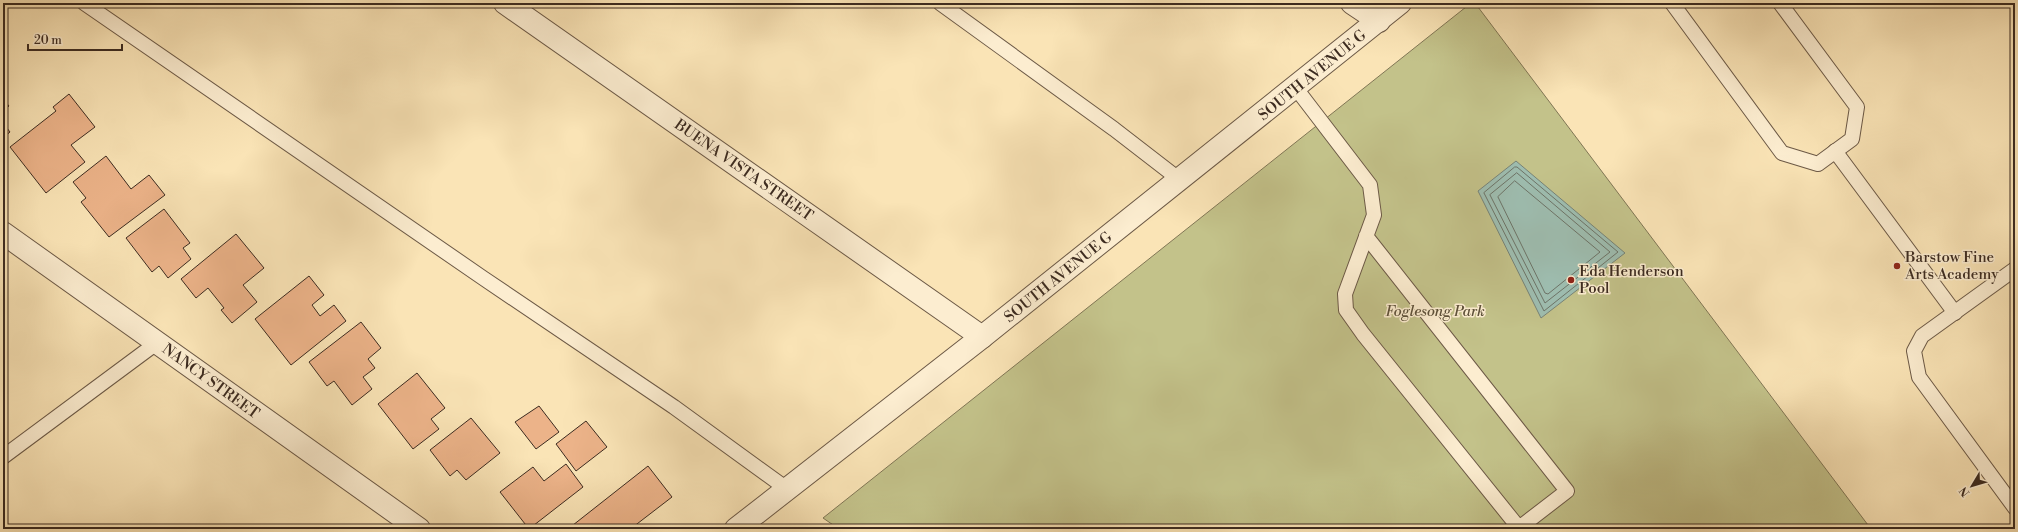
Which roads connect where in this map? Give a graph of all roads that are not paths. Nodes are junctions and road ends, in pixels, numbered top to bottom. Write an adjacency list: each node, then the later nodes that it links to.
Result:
1 (84, 3): 19 (lane)
2 (505, 3): 16 (street, BUENA VISTA STREET)
3 (940, 3): 11 (lane)
4 (1352, 3): 8 (street)
5 (1400, 3): 8 (street, SOUTH AVENUE G)
6 (1672, 3): 10 (lane)
7 (1780, 3): 10 (lane)
8 (1379, 21): 9 (street, SOUTH AVENUE G)
9 (1295, 88): 11 (street, SOUTH AVENUE G); 13 (lane)
10 (1835, 151): 15 (lane)
11 (1180, 180): 16 (street, SOUTH AVENUE G)
12 (3, 233): 17 (street, NANCY STREET)
13 (1366, 236): 13 (lane)
14 (2015, 269): 15 (lane)
15 (1955, 313): 20 (lane)
16 (982, 337): 19 (street, SOUTH AVENUE G)
17 (158, 342): 18 (lane); 21 (street, NANCY STREET)
18 (3, 457)
19 (787, 489): 22 (street, SOUTH AVENUE G)
20 (2015, 508)
21 (419, 529)
22 (736, 529)

